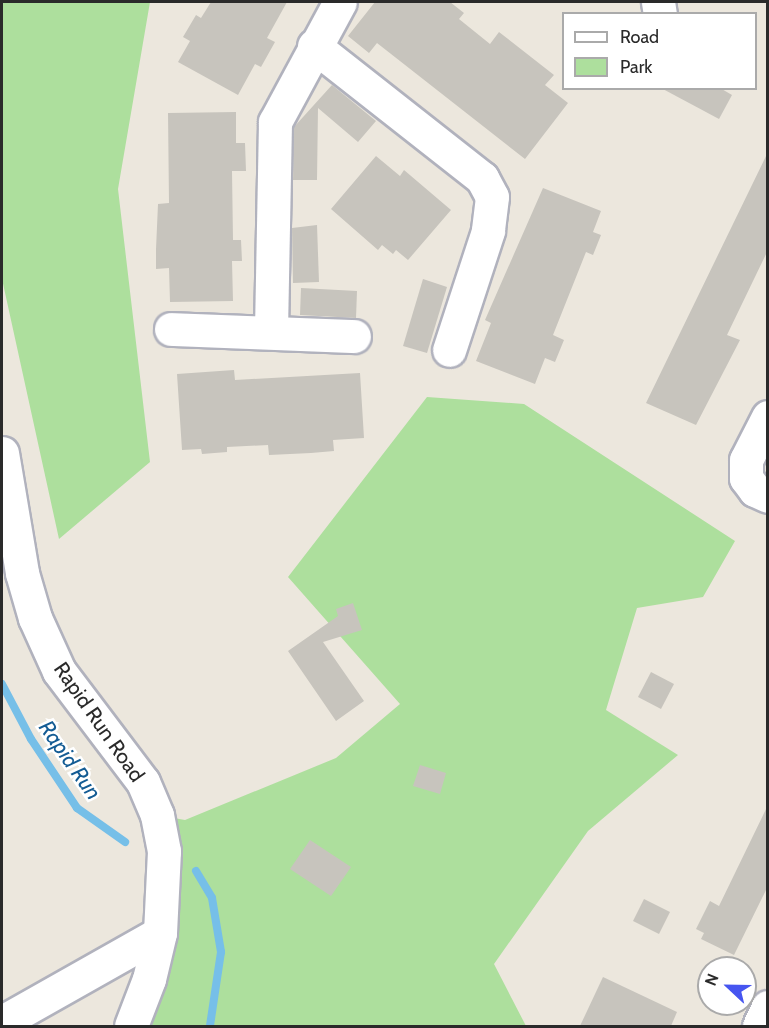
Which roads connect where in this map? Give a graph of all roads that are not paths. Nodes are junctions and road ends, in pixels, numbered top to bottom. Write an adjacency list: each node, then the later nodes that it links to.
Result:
1 (340, 2): 2 (street)
2 (314, 46): 4 (street); 6 (street)
3 (171, 329): 4 (street)
4 (271, 330): 5 (street)
5 (354, 336)
6 (449, 350)
7 (768, 417): 9 (street)
8 (2, 453): 10 (street, Rapid Run Road)
9 (768, 496)
10 (160, 933): 12 (street); 13 (street, Rapid Run Road)
11 (768, 1006): 14 (street)
12 (2, 1022)
13 (131, 1026)
14 (759, 1026)

